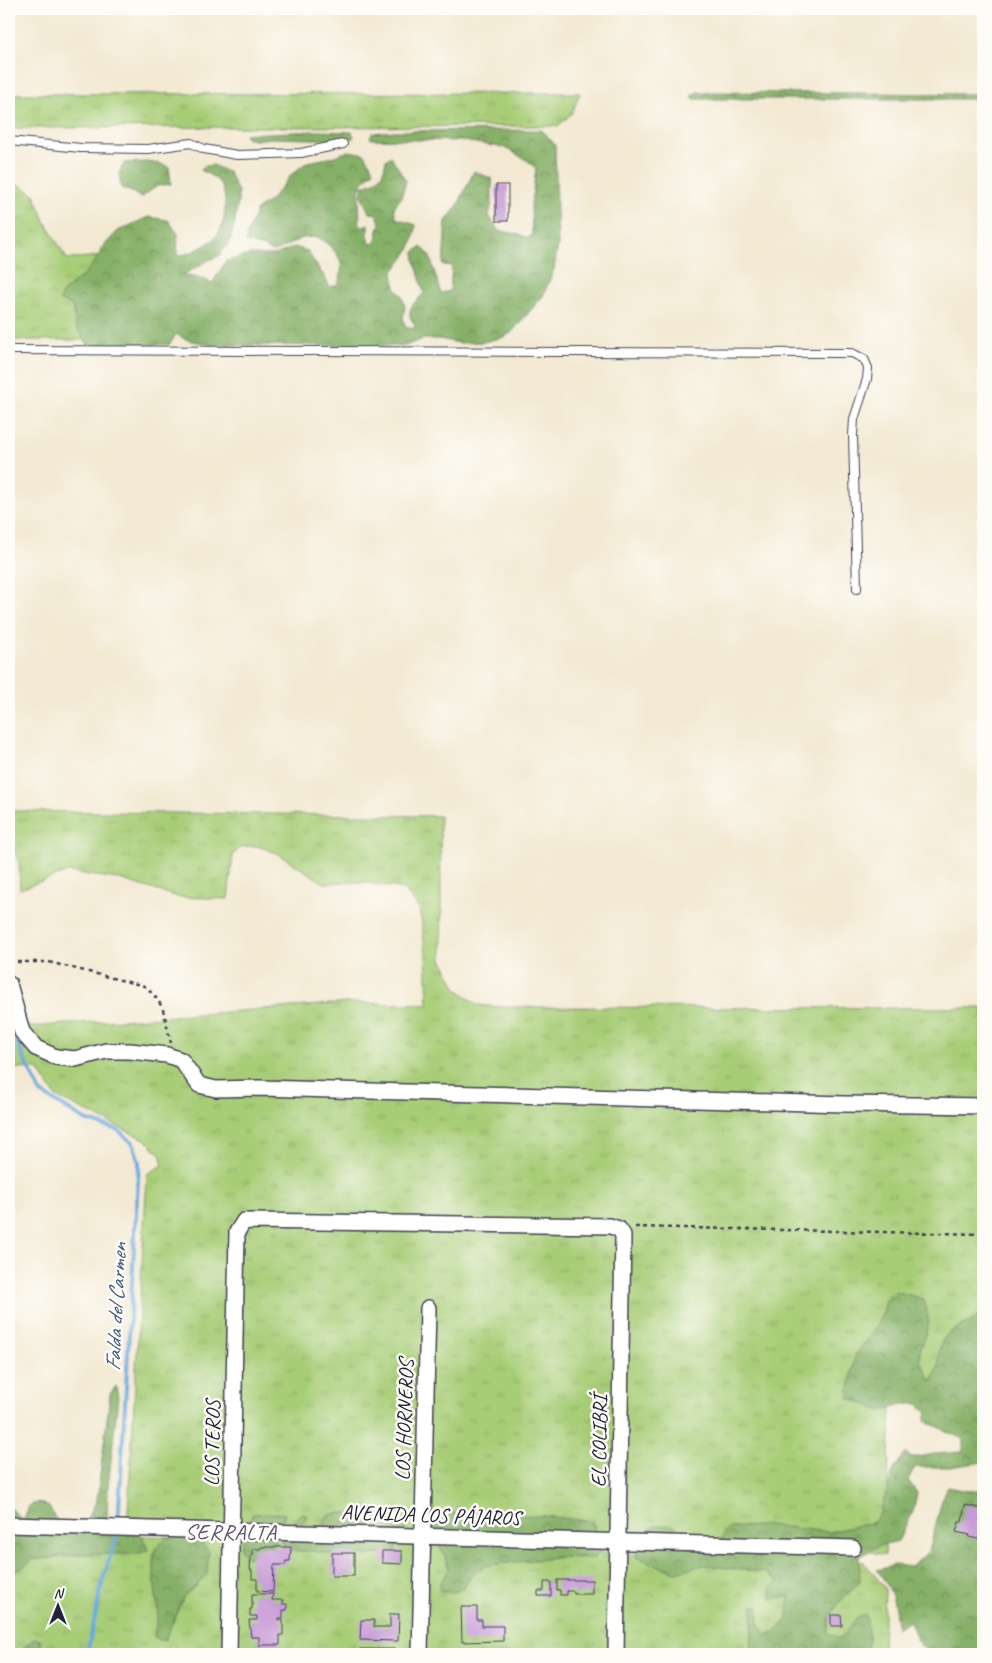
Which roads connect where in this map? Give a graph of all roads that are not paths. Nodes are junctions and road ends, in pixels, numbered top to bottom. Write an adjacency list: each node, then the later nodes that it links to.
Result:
1 (9, 141): 2 (lane)
2 (343, 144)
3 (9, 350): 4 (lane)
4 (857, 589)
5 (9, 984): 6 (street)
6 (983, 1106)
7 (237, 1232): 10 (street, LOS TEROS); 12 (street, EL COLIBRÍ)
8 (428, 1308): 11 (street, LOS HORNEROS)
9 (9, 1525): 10 (street, AVENIDA LOS PÁJAROS)
10 (232, 1531): 11 (street, AVENIDA LOS PÁJAROS); 14 (street, LOS TEROS)
11 (422, 1536): 12 (street, AVENIDA LOS PÁJAROS); 15 (street, LOS HORNEROS)
12 (618, 1542): 13 (street, AVENIDA LOS PÁJAROS); 16 (street, EL COLIBRÍ)
13 (853, 1548)
14 (229, 1654)
15 (420, 1654)
16 (616, 1654)

